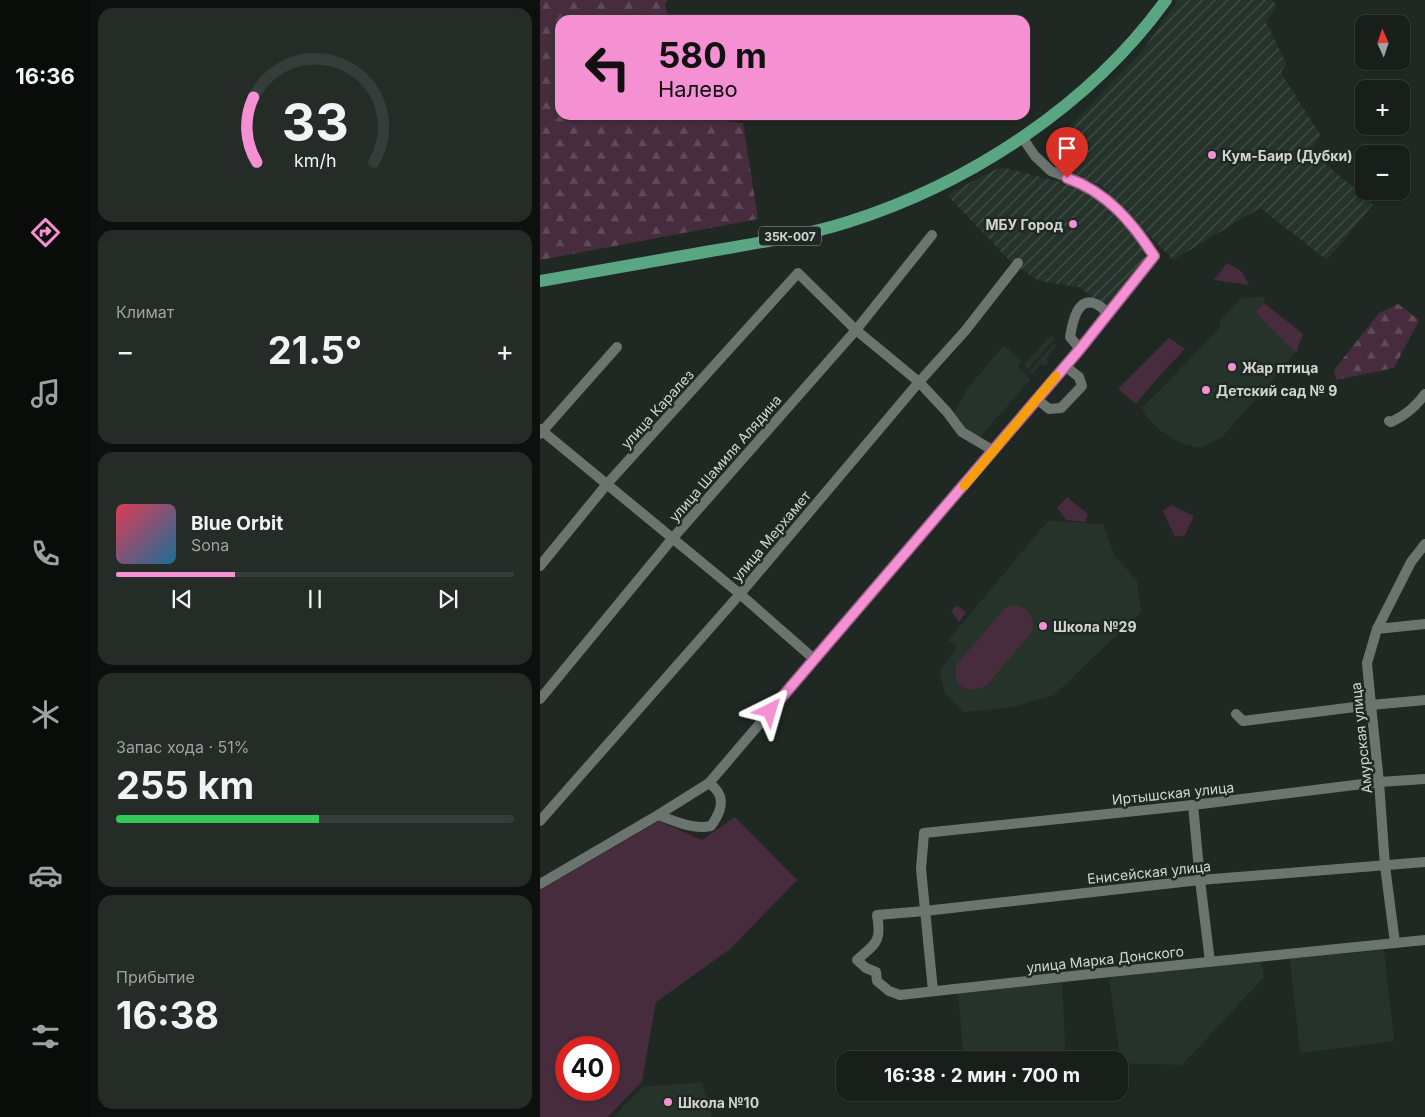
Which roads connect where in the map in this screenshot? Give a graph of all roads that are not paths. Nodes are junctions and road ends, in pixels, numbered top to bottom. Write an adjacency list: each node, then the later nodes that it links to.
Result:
1 (1166, 0): 2 (main road, 35К-007)
2 (1022, 137): 5 (main road, 35К-007); 6 (street)
3 (932, 235): 7 (street, улица Шамиля Алядина)
4 (1018, 263): 11 (street, улица Мерхамет)
5 (540, 281)
6 (1109, 314): 9 (street); 9 (street)
7 (856, 330): 11 (street); 17 (street, улица Каралез); 18 (street, улица Шамиля Алядина)
8 (617, 347): 15 (street)
9 (1080, 349): 10 (street)
10 (1065, 366): 13 (street); 13 (street)
11 (919, 382): 16 (street); 21 (street, улица Мерхамет)
12 (1425, 394): 14 (street)
13 (1037, 399): 16 (street)
14 (1389, 421)
15 (541, 431): 17 (street)
16 (994, 451): 24 (street)
17 (607, 484): 18 (street); 20 (street, улица Каралез)
18 (672, 539): 21 (street); 25 (street, улица Шамиля Алядина)
19 (1425, 544): 23 (street, Амурская улица)
20 (540, 566)
21 (740, 594): 24 (street); 34 (street, улица Мерхамет)
22 (1425, 624): 23 (street)
23 (1377, 629): 27 (street, Амурская улица)
24 (814, 659): 31 (street)
25 (540, 699)
26 (1425, 700): 27 (street)
27 (1371, 705): 28 (street); 30 (street, Амурская улица)
28 (1236, 714)
29 (1425, 779): 30 (street, Иртышская улица)
30 (1379, 782): 32 (street, Иртышская улица); 36 (street, Амурская улица)
31 (706, 786): 33 (street); 33 (street)
32 (1193, 805): 37 (street); 39 (street, Иртышская улица)
33 (658, 815): 38 (street)
34 (540, 822)
35 (1425, 862): 36 (street, Енисейская улица)
36 (1385, 866): 37 (street, Енисейская улица); 42 (street, Амурская улица)
37 (1200, 880): 39 (street, Енисейская улица); 43 (street)
38 (540, 884)
39 (925, 911): 40 (street, Енисейская улица); 44 (street)
40 (876, 915): 44 (street, улица Марка Донского)
41 (1425, 940): 42 (street, улица Марка Донского)
42 (1395, 943): 43 (street, улица Марка Донского)
43 (1210, 962): 44 (street, улица Марка Донского)
44 (933, 991)

